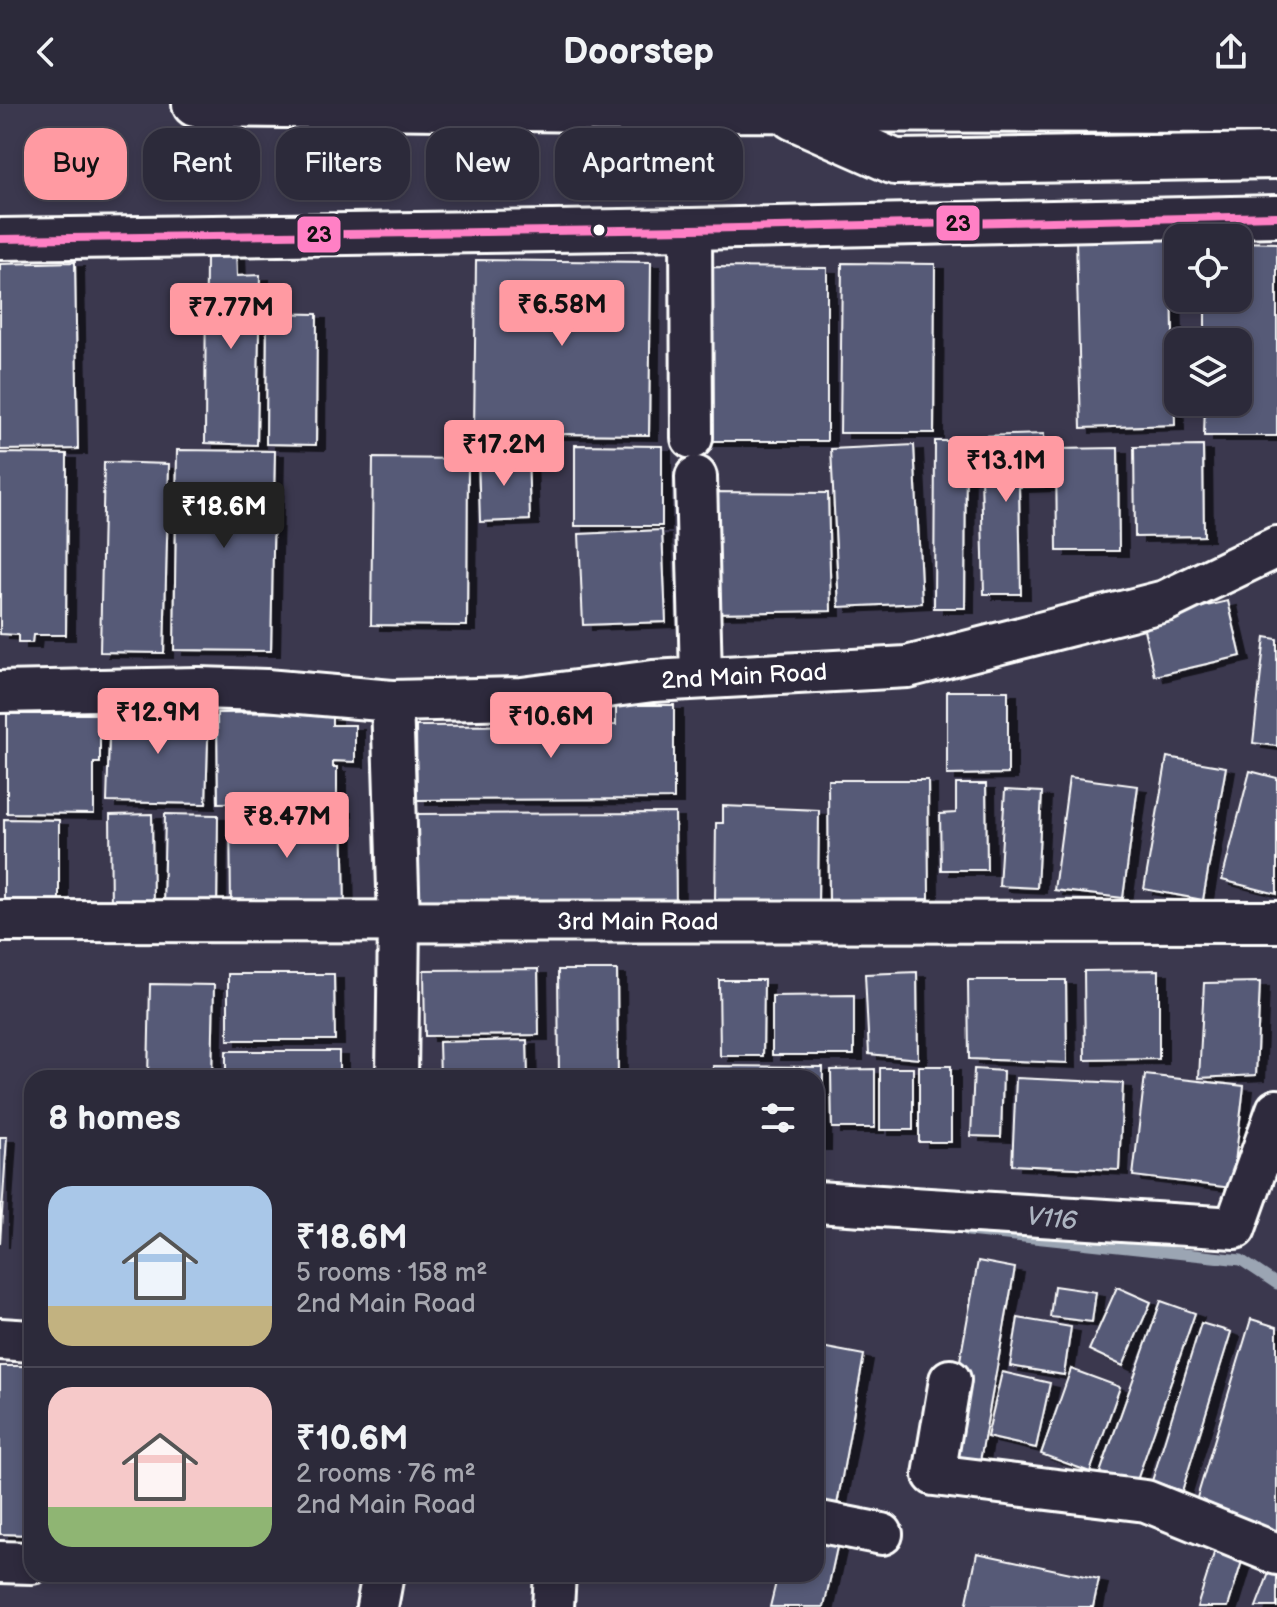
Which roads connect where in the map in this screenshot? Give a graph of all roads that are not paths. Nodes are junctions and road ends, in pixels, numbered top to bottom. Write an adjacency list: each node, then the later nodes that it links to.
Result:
1 (195, 104): 2 (main road)
2 (777, 110): 3 (main road); 4 (main road)
3 (1277, 110)
4 (1277, 156)
5 (1277, 216): 6 (street)
6 (691, 229): 7 (street); 9 (street)
7 (0, 239)
8 (1277, 547): 9 (street, 2nd Main Road)
9 (701, 678): 11 (street, 2nd Main Road)
10 (0, 692): 11 (street, 2nd Main Road)
11 (392, 701): 12 (street)
12 (399, 920): 13 (street, 3rd Main Road); 14 (street, 3rd Main Road); 15 (street)
13 (0, 921)
14 (1277, 922)
15 (397, 1070)
16 (1277, 1110): 17 (street)
17 (824, 1202)
18 (0, 1339): 19 (street)
19 (24, 1340)
20 (950, 1380): 23 (street)
21 (824, 1523): 22 (street)
22 (882, 1534)
23 (1277, 1554)
24 (0, 1562): 25 (street)
25 (24, 1563)
26 (382, 1582): 28 (street)
27 (555, 1582): 29 (street)
28 (377, 1607)
29 (553, 1607)

